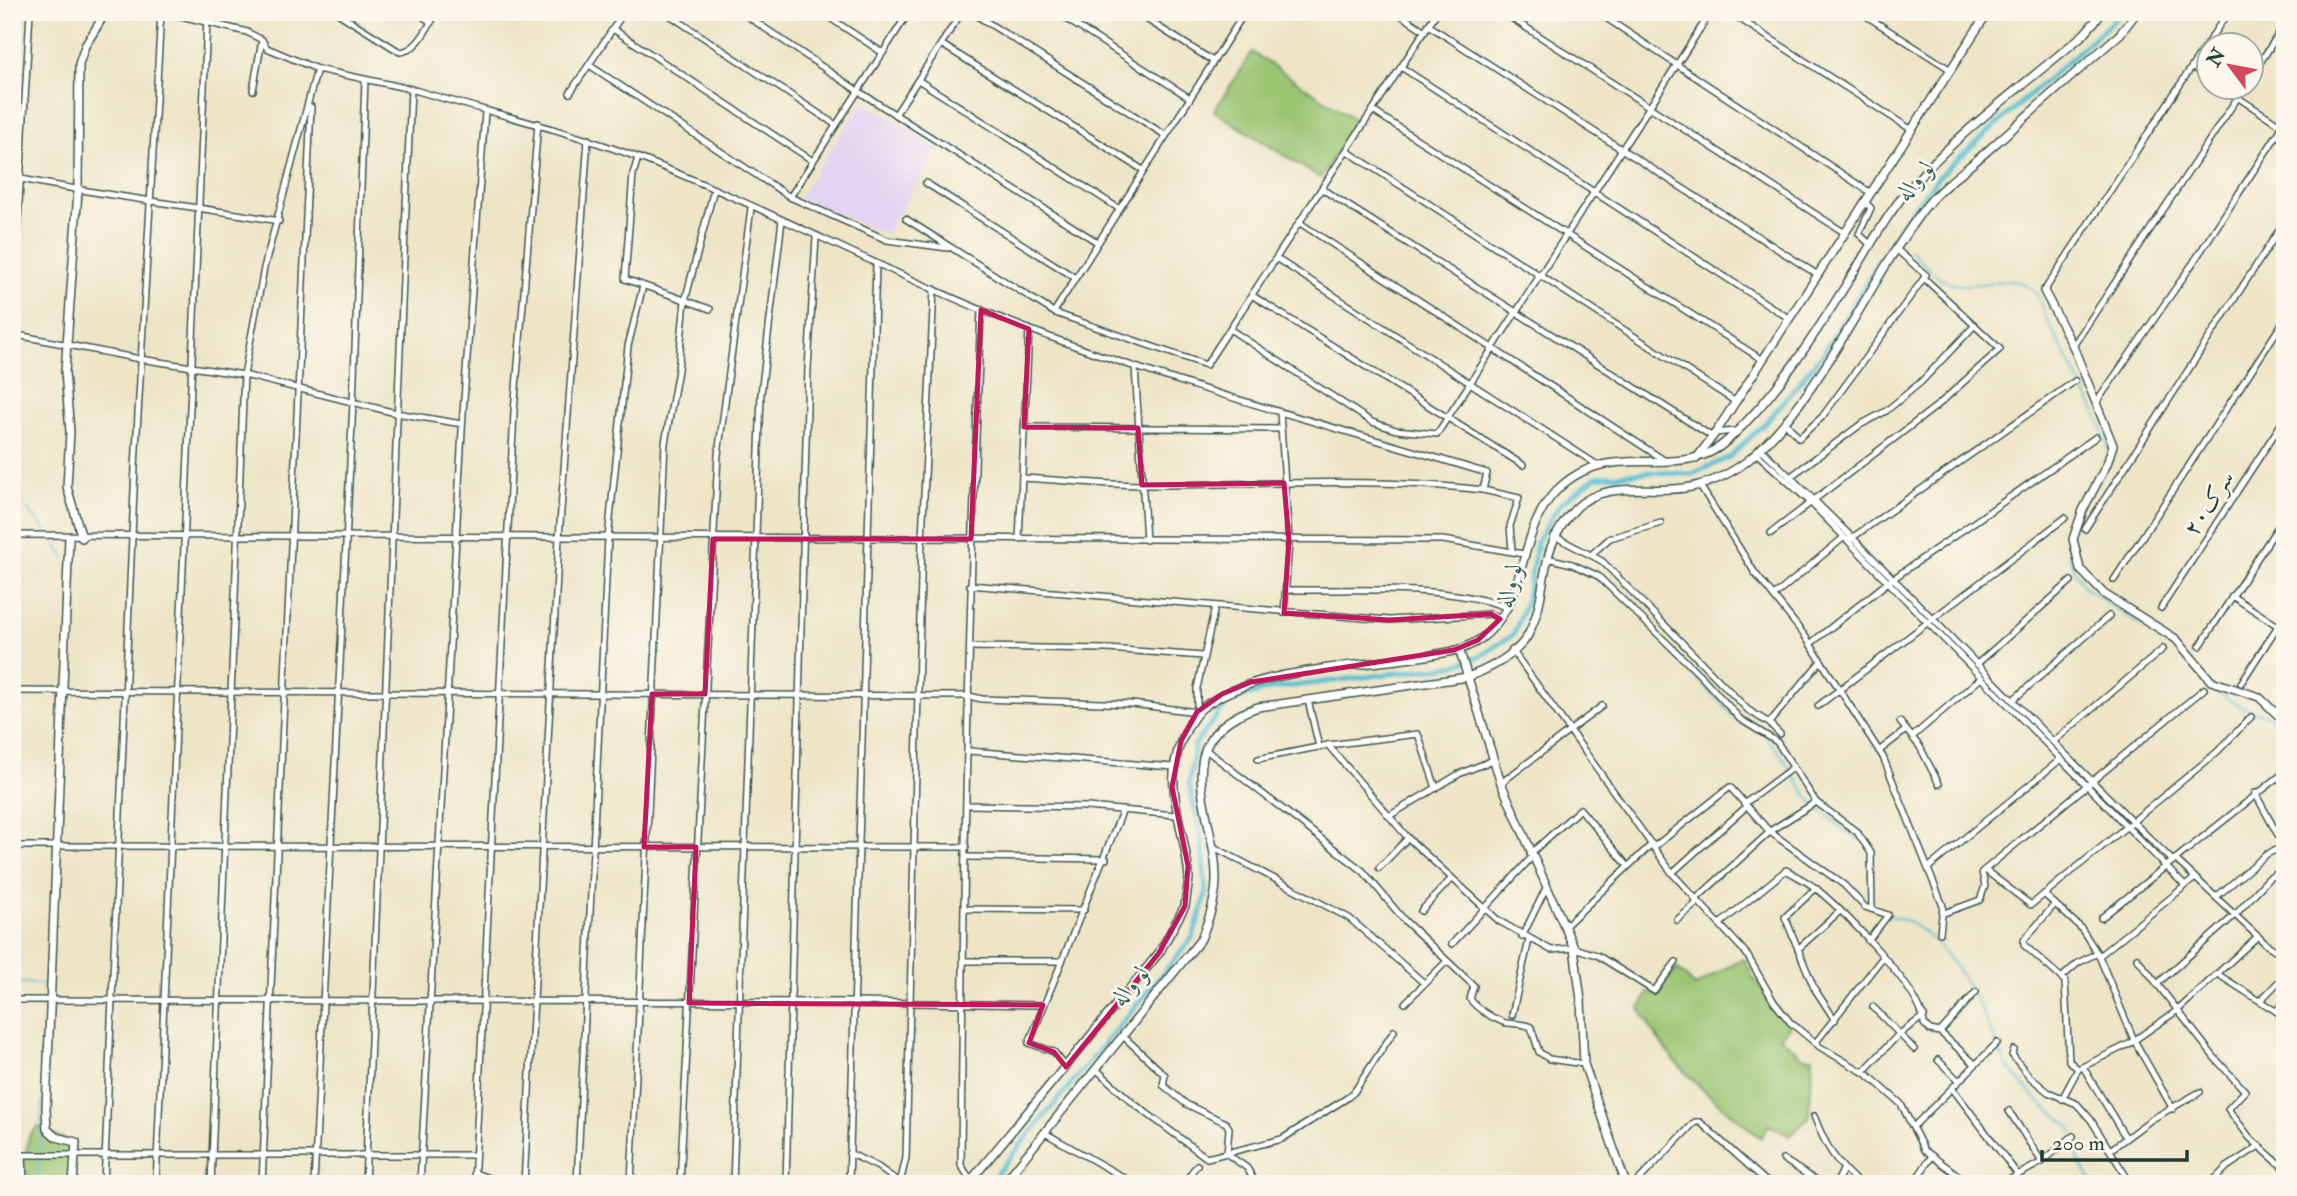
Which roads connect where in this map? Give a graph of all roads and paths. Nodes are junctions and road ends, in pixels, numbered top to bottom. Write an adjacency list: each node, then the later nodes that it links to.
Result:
1 (30, 12): 75 (street)
2 (106, 12): 79 (street)
3 (163, 12): 32 (street); 83 (street)
4 (336, 12): 33 (street)
5 (416, 12): 33 (street)
6 (437, 12): 33 (street)
7 (624, 12): 36 (street)
8 (664, 12): 64 (street)
9 (741, 12): 53 (street)
10 (821, 12): 39 (street)
11 (895, 12): 30 (street)
12 (909, 12): 30 (street)
13 (962, 12): 38 (street)
14 (971, 12): 67 (street)
15 (1055, 12): 56 (street)
16 (1135, 12): 41 (street)
17 (1230, 12): 31 (street)
18 (1245, 12): 31 (street)
19 (1396, 12): 35 (street)
20 (1437, 12): 35 (street)
21 (1502, 12): 59 (street)
22 (1597, 12): 42 (street)
23 (1710, 12): 42 (street)
24 (1728, 12): 66 (street)
25 (1860, 12): 47 (street)
26 (1988, 12): 47 (street)
27 (2103, 12): 97 (street)
28 (2137, 12): 99 (street)
29 (2228, 12): 45 (street)
30 (905, 19): 39 (street)
31 (1241, 19): 41 (street)
32 (207, 20): 37 (street); 85 (street)
33 (431, 22)
34 (2285, 24): 40 (street)
35 (1427, 28): 44 (street); 69 (street)
36 (613, 29): 43 (street); 72 (street)
37 (262, 40): 46 (street); 52 (street)
38 (941, 44): 50 (street); 73 (street)
39 (883, 53): 53 (street)
40 (2266, 53)
41 (1213, 61): 56 (street)
42 (1677, 64): 59 (street); 81 (street)
43 (589, 65): 54 (street); 82 (street)
44 (1401, 67): 60 (street); 80 (street)
45 (2192, 67): 48 (street); 108 (street)
46 (317, 69): 49 (street); 55 (street)
47 (1951, 70): 66 (street)
48 (2196, 70)
49 (365, 80): 51 (street); 135 (street)
50 (918, 80): 62 (street); 87 (street)
51 (411, 89): 61 (street); 137 (street)
52 (253, 90)
53 (858, 91): 62 (street); 64 (street)
54 (570, 93)
55 (311, 98): 90 (street); 132 (street)
56 (1190, 98): 67 (street)
57 (2235, 102): 123 (street)
58 (2246, 102): 65 (street)
59 (1650, 106): 69 (street); 93 (street)
60 (1373, 111): 70 (street); 94 (street)
61 (485, 112): 63 (street); 141 (street)
62 (895, 115): 96 (street)
63 (538, 123): 68 (street); 175 (street)
64 (836, 125): 72 (street)
65 (2284, 126): 134 (street)
66 (1912, 130): 81 (street)
67 (1165, 135): 73 (street)
68 (588, 139): 71 (street); 177 (street)
69 (1622, 149): 80 (street); 103 (street)
70 (1347, 150): 78 (street); 102 (street)
71 (638, 158): 77 (street); 106 (street)
72 (813, 161): 82 (street)
73 (1143, 170): 87 (street)
74 (12, 177): 75 (street)
75 (21, 179): 79 (street); 117 (street)
76 (926, 183): 104 (street)
77 (714, 189): 86 (street); 110 (street)
78 (1322, 189): 92 (street); 113 (street)
79 (78, 191): 83 (street); 122 (street)
80 (1594, 192): 94 (street); 115 (street)
81 (1871, 192): 84 (street)
82 (790, 197): 98 (street)
83 (150, 199): 85 (street); 125 (street)
84 (1865, 202): 93 (street); 97 (street)
85 (200, 207): 90 (street); 127 (street)
86 (751, 208): 89 (street); 180 (street)
87 (1118, 208): 96 (street)
88 (906, 219): 98 (street)
89 (782, 220): 95 (street); 181 (street)
90 (279, 221): 129 (street)
91 (2285, 221): 163 (street)
92 (1300, 223): 100 (street); 124 (street)
93 (1845, 233): 103 (street)
94 (1567, 234): 102 (street); 126 (street)
95 (816, 238): 101 (street); 182 (street)
96 (1097, 242): 104 (street)
97 (1871, 245): 145 (street)
98 (951, 248): 114 (street)
99 (1896, 250): 105 (street); 140 (street)
100 (1277, 259): 109 (street); 131 (street)
101 (876, 264): 107 (street); 183 (street)
102 (1540, 275): 113 (street); 133 (street)
103 (1818, 275): 115 (street)
104 (1074, 277): 114 (street)
105 (1924, 278): 118 (street); 140 (street)
106 (643, 286): 110 (street); 178 (street)
107 (934, 289): 112 (street); 184 (street)
108 (2044, 291): 123 (street)
109 (1253, 296): 120 (street); 138 (street)
110 (685, 300): 111 (street); 179 (street)
111 (710, 309)
112 (981, 310): 119 (street); 185 (street)
113 (1517, 311): 124 (street); 146 (street)
114 (1054, 312): 120 (street)
115 (1790, 318): 126 (street)
116 (2285, 319): 194 (street)
117 (12, 325)
118 (1975, 326): 153 (street); 159 (street)
119 (1029, 329): 128 (street); 142 (street)
120 (1231, 330): 138 (street)
121 (12, 334): 122 (street)
122 (69, 343): 125 (street); 176 (street)
123 (2073, 346): 134 (street)
124 (1493, 348): 131 (street); 150 (street)
125 (140, 359): 127 (street); 166 (street)
126 (1763, 360): 133 (street)
127 (193, 366): 129 (street); 169 (street)
128 (1135, 366): 136 (street); 143 (street)
129 (244, 375): 132 (street); 170 (street)
130 (2075, 381): 188 (street)
131 (1470, 383): 138 (street); 151 (street)
132 (297, 390): 135 (street); 171 (street)
133 (1736, 401): 146 (street)
134 (2096, 402): 249 (street)
135 (353, 403): 137 (street); 172 (street)
136 (1280, 412): 144 (street); 158 (street)
137 (396, 413): 141 (street); 173 (street)
138 (1448, 418): 152 (street)
139 (2285, 418): 203 (street, سرک۲۰)
140 (1786, 422): 148 (street)
141 (462, 424): 174 (street)
142 (1024, 427): 143 (street); 154 (street)
143 (1138, 428): 144 (street); 157 (street)
144 (1281, 429): 155 (street)
145 (1737, 430): 146 (street); 149 (street)
146 (1712, 435): 149 (street)
147 (2096, 437): 196 (street)
148 (1758, 451): 153 (street); 156 (street); 159 (street)
149 (1696, 459): 150 (street)
150 (1666, 461): 151 (street)
151 (1596, 464): 191 (street)
152 (1523, 465)
153 (1790, 477): 159 (street)
154 (1022, 478): 157 (street); 186 (street)
155 (1284, 483): 157 (street); 158 (street); 189 (street)
156 (1699, 484): 167 (street); 199 (street)
157 (1142, 485): 187 (street)
158 (1483, 489): 190 (street)
159 (1811, 500): 164 (street); 188 (street)
160 (2285, 516): 200 (street)
161 (2066, 518): 208 (street)
162 (1661, 523): 192 (street)
163 (2085, 529)
164 (1771, 533)
165 (12, 536): 168 (street)
166 (133, 536): 169 (street); 176 (street); 226 (street)
167 (1554, 536): 192 (street); 193 (street)
168 (69, 537): 176 (street); 225 (street)
169 (185, 537): 170 (street); 227 (street)
170 (237, 537): 171 (street); 228 (street)
171 (291, 537): 172 (street); 229 (street)
172 (344, 537): 173 (street); 230 (street)
173 (393, 537): 174 (street); 231 (street)
174 (456, 537): 175 (street); 232 (street)
175 (509, 537): 177 (street); 235 (street)
176 (82, 538)
177 (559, 538): 178 (street); 233 (street)
178 (608, 538): 179 (street); 234 (street)
179 (660, 538): 180 (street); 236 (street)
180 (713, 539): 181 (street); 237 (street)
181 (755, 539): 182 (street); 238 (street)
182 (803, 539): 183 (street); 239 (street)
183 (866, 539): 184 (street); 240 (street)
184 (922, 539): 185 (street); 241 (street)
185 (971, 539): 186 (street); 197 (street)
186 (1019, 539): 187 (street)
187 (1146, 540): 189 (street)
188 (1846, 540): 196 (street); 199 (street)
189 (1289, 541): 190 (street); 198 (street)
190 (1512, 550): 191 (street)
191 (1524, 554): 202 (street)
192 (1592, 554): 251 (street)
193 (1547, 558): 214 (street); 266 (street)
194 (2115, 580)
195 (2071, 581): 218 (street)
196 (1890, 582): 208 (street); 210 (street)
197 (970, 585): 201 (street); 212 (street)
198 (1287, 590): 202 (street); 204 (street)
199 (1774, 596): 210 (street)
200 (2232, 596): 209 (street); 211 (street)
201 (1215, 607): 204 (street); 216 (street)
202 (1508, 608): 207 (street)
203 (2161, 608)
204 (1284, 613): 207 (street)
205 (2285, 615): 209 (street)
206 (2109, 616): 244 (street)
207 (1500, 619): 215 (street)
208 (1930, 622): 218 (street); 220 (street); 224 (street)
209 (2278, 626): 221 (street)
210 (1810, 644): 217 (street)
211 (2200, 646)
212 (970, 647): 216 (street); 242 (street)
213 (2163, 649): 256 (street)
214 (1512, 650): 219 (street); 252 (street)
215 (1459, 651): 219 (street); 247 (street)
216 (1203, 656): 247 (street)
217 (1821, 661): 224 (street); 251 (street)
218 (1977, 664): 244 (street)
219 (1467, 674): 243 (street); 264 (street)
220 (1981, 678): 255 (street); 263 (street)
221 (2241, 683)
222 (2204, 690): 268 (street)
223 (12, 691): 225 (street)
224 (1840, 691): 246 (street); 261 (street)
225 (65, 693): 226 (street); 286 (street)
226 (126, 693): 227 (street); 287 (street)
227 (178, 693): 228 (street); 289 (street)
228 (232, 693): 229 (street); 290 (street)
229 (284, 693): 230 (street); 291 (street)
230 (337, 693): 231 (street); 292 (street)
231 (385, 693): 232 (street); 293 (street)
232 (447, 693): 235 (street); 294 (street)
233 (551, 693): 234 (street); 235 (street); 296 (street)
234 (600, 693): 236 (street); 297 (street)
235 (499, 694): 295 (street)
236 (652, 694): 237 (street); 298 (street)
237 (705, 694): 238 (street); 301 (street)
238 (750, 694): 239 (street); 302 (street)
239 (799, 694): 240 (street); 303 (street)
240 (863, 694): 241 (street); 304 (street)
241 (918, 695): 242 (street); 305 (street)
242 (969, 696): 247 (street); 260 (street)
243 (1308, 700): 258 (street); 259 (street)
244 (2013, 700): 256 (street)
245 (1602, 706): 252 (street)
246 (1818, 706)
247 (1197, 712): 265 (street)
248 (2251, 716): 280 (street)
249 (2284, 719)
250 (1900, 722): 253 (street)
251 (1769, 723): 254 (street)
252 (1569, 730): 269 (street); 284 (street)
253 (1906, 730): 255 (street); 261 (street)
254 (1780, 734)
255 (1912, 737): 270 (street)
256 (2053, 742): 268 (street)
257 (1328, 745): 258 (street); 272 (street); 279 (street)
258 (1319, 747): 262 (street)
259 (1206, 750): 288 (street); 352 (street)
260 (969, 751): 265 (street); 275 (street)
261 (1879, 751): 313 (street)
262 (1258, 759)
263 (2061, 759): 271 (street); 313 (street)
264 (1493, 760): 269 (street); 272 (street)
265 (1173, 767): 278 (street)
266 (1792, 768): 274 (street); 276 (street)
267 (2285, 772): 273 (street)
268 (2094, 781): 271 (street); 280 (street)
269 (1501, 783): 306 (street)
270 (1939, 784)
271 (2088, 786): 281 (street); 315 (street)
272 (1436, 788): 279 (street)
273 (2255, 793): 300 (street); 309 (street)
274 (1816, 802): 282 (street); 328 (street)
275 (967, 805): 277 (street); 299 (street)
276 (1745, 806): 282 (street); 284 (street); 316 (street)
277 (1122, 812): 278 (street); 308 (street)
278 (1176, 815): 402 (street)
279 (1389, 816): 283 (street)
280 (2133, 820): 281 (street); 309 (street)
281 (2127, 825): 311 (street); 322 (street)
282 (1770, 832): 324 (street); 328 (street)
283 (1408, 838): 312 (street); 317 (street)
284 (1653, 845): 310 (street); 316 (street)
285 (12, 846): 286 (street)
286 (58, 846): 287 (street); 361 (street)
287 (119, 846): 289 (street); 362 (street)
288 (1212, 846): 357 (street); 393 (street)
289 (171, 847): 290 (street); 363 (street)
290 (226, 847): 291 (street); 366 (street)
291 (277, 847): 292 (street); 367 (street)
292 (330, 847): 293 (street); 368 (street)
293 (379, 847): 294 (street); 377 (street)
294 (439, 847): 295 (street); 378 (street)
295 (490, 847): 296 (street); 369 (street)
296 (542, 847): 297 (street); 370 (street)
297 (594, 847): 298 (street); 379 (street)
298 (644, 847): 301 (street); 364 (street)
299 (966, 847): 305 (street); 307 (street)
300 (2284, 847): 323 (street)
301 (696, 848): 302 (street); 380 (street)
302 (744, 848): 303 (street); 371 (street)
303 (795, 848): 304 (street); 372 (street)
304 (859, 848): 305 (street); 373 (street)
305 (914, 848): 374 (street)
306 (1531, 856): 310 (street); 320 (street); 326 (street)
307 (966, 857): 308 (street); 327 (street)
308 (1105, 859): 329 (street)
309 (2174, 860): 311 (street); 318 (street)
310 (1627, 865): 337 (street)
311 (2167, 866): 319 (street); 334 (street)
312 (1379, 868)
313 (1928, 868): 332 (street)
314 (2285, 868): 333 (street)
315 (1985, 870): 322 (street); 332 (street)
316 (1672, 873): 324 (street)
317 (1452, 878): 326 (street); 330 (street)
318 (2195, 878): 319 (street); 323 (street)
319 (2185, 886): 346 (street)
320 (1546, 888): 337 (street); 340 (street)
321 (1816, 888): 331 (street); 336 (street); 345 (street)
322 (2044, 894): 325 (street)
323 (2216, 897): 333 (street)
324 (1696, 902): 335 (street); 336 (street)
325 (2055, 904): 346 (street); 356 (street)
326 (1485, 908): 340 (street); 343 (street)
327 (965, 909): 329 (street); 350 (street)
328 (1872, 909): 342 (street)
329 (1084, 910): 351 (street)
330 (1421, 911)
331 (1840, 911): 342 (street); 345 (street)
332 (1944, 913): 338 (street)
333 (2235, 915): 339 (street); 358 (street)
334 (2101, 918)
335 (1677, 920)
336 (1721, 923): 395 (street)
337 (1564, 927): 344 (street)
338 (1940, 933)
339 (2258, 936): 347 (street); 354 (street)
340 (1522, 937): 341 (street)
341 (1529, 940): 344 (street); 386 (street)
342 (1868, 941): 348 (street)
343 (1452, 944)
344 (1574, 948): 353 (street); 400 (street)
345 (1798, 949): 389 (street)
346 (2098, 954): 356 (street); 394 (street)
347 (2285, 956)
348 (1883, 957): 387 (street); 389 (street)
349 (2137, 958): 358 (street)
350 (964, 961): 351 (street); 375 (street)
351 (1062, 961): 382 (street)
352 (1447, 961): 357 (street); 400 (street)
353 (1676, 962)
354 (2219, 975): 365 (street); 384 (street)
355 (2285, 975): 365 (street)
356 (2061, 978): 403 (street)
357 (1424, 983): 381 (street)
358 (2157, 984): 384 (street)
359 (1976, 992): 391 (street)
360 (12, 1000): 361 (street)
361 (51, 1000): 362 (street); 424 (street)
362 (112, 1000): 363 (street); 421 (street)
363 (164, 1001): 366 (street); 425 (street)
364 (638, 1001): 379 (street); 380 (street); 457 (street)
365 (2260, 1001): 385 (street)
366 (219, 1002): 367 (street); 426 (street)
367 (270, 1002): 368 (street); 427 (street)
368 (322, 1002): 377 (street); 428 (street)
369 (482, 1002): 370 (street); 378 (street); 430 (street)
370 (534, 1002): 379 (street); 455 (street)
371 (739, 1002): 372 (street); 380 (street); 459 (street)
372 (791, 1002): 373 (street); 460 (street)
373 (855, 1002): 374 (street); 420 (street)
374 (911, 1002): 375 (street); 462 (street)
375 (962, 1002): 382 (street); 442 (street)
376 (2285, 1002): 385 (street)
377 (373, 1003): 378 (street); 429 (street)
378 (430, 1003): 419 (street)
379 (586, 1003): 456 (street)
380 (689, 1003): 458 (street)
381 (1405, 1003)
382 (1043, 1005): 402 (street)
383 (1873, 1007): 392 (street)
384 (2178, 1010): 394 (street); 417 (street)
385 (2276, 1012): 388 (street)
386 (1512, 1015)
387 (1924, 1016): 391 (street); 392 (street)
388 (2285, 1017)
389 (1835, 1020): 395 (street)
390 (1394, 1031): 422 (street)
391 (1940, 1032): 401 (street)
392 (1898, 1035): 397 (street); 405 (street)
393 (1124, 1037): 404 (street); 422 (street)
394 (2134, 1040): 403 (street); 410 (street)
395 (1816, 1042): 405 (street)
396 (1997, 1043): 401 (street)
397 (1914, 1049)
398 (2014, 1050): 409 (street)
399 (1938, 1060): 406 (street)
400 (1584, 1064): 467 (street)
401 (1975, 1064): 406 (street)
402 (1066, 1067): 442 (street)
403 (2080, 1068): 409 (street); 416 (street)
404 (1097, 1070): 414 (street); 422 (street)
405 (1863, 1072): 413 (street)
406 (1959, 1081): 407 (street)
407 (1952, 1088): 413 (street); 441 (street)
408 (2200, 1093): 410 (street)
409 (2062, 1098): 418 (street)
410 (2173, 1109): 416 (street)
411 (2009, 1111): 435 (street)
412 (1814, 1116): 439 (street)
413 (1914, 1126): 432 (street)
414 (1045, 1133): 463 (street); 464 (street)
415 (2073, 1136): 435 (street)
416 (2126, 1138): 418 (street)
417 (2259, 1146): 436 (street); 476 (street)
418 (2110, 1150): 475 (street)
419 (421, 1153): 429 (street); 430 (street); 452 (street)
420 (849, 1153): 461 (street); 462 (street)
421 (105, 1154): 424 (street); 425 (street); 446 (street)
422 (1227, 1154): 466 (street)
423 (12, 1155): 431 (street)
424 (75, 1155): 431 (street); 445 (street)
425 (158, 1155): 426 (street); 447 (street)
426 (213, 1155): 427 (street); 448 (street)
427 (263, 1155): 428 (street); 449 (street)
428 (315, 1155): 429 (street); 450 (street)
429 (367, 1155): 451 (street)
430 (474, 1155): 440 (street)
431 (22, 1156): 444 (street)
432 (1932, 1156): 443 (street); 473 (street)
433 (2285, 1156): 436 (street)
434 (1783, 1159): 470 (street)
435 (2042, 1162): 441 (street)
436 (2277, 1163): 438 (street)
437 (1197, 1165): 465 (street)
438 (2285, 1169)
439 (1843, 1170): 471 (street); 472 (street)
440 (475, 1173): 453 (street); 454 (street)
441 (2018, 1175): 474 (street)
442 (971, 1183)
443 (1915, 1183)
444 (23, 1184)
445 (73, 1184)
446 (104, 1184)
447 (156, 1184)
448 (211, 1184)
449 (262, 1184)
450 (314, 1184)
451 (365, 1184)
452 (420, 1184)
453 (474, 1184)
454 (504, 1184)
455 (524, 1184)
456 (576, 1184)
457 (631, 1184)
458 (680, 1184)
459 (733, 1184)
460 (786, 1184)
461 (849, 1184)
462 (900, 1184)
463 (1003, 1184)
464 (1135, 1184)
465 (1183, 1184)
466 (1256, 1184)
467 (1626, 1184)
468 (1635, 1184): 469 (street)
469 (1769, 1184)
470 (1821, 1184)
471 (1836, 1184)
472 (1860, 1184)
473 (1970, 1184)
474 (2001, 1184)
475 (2131, 1184)
476 (2210, 1184)

